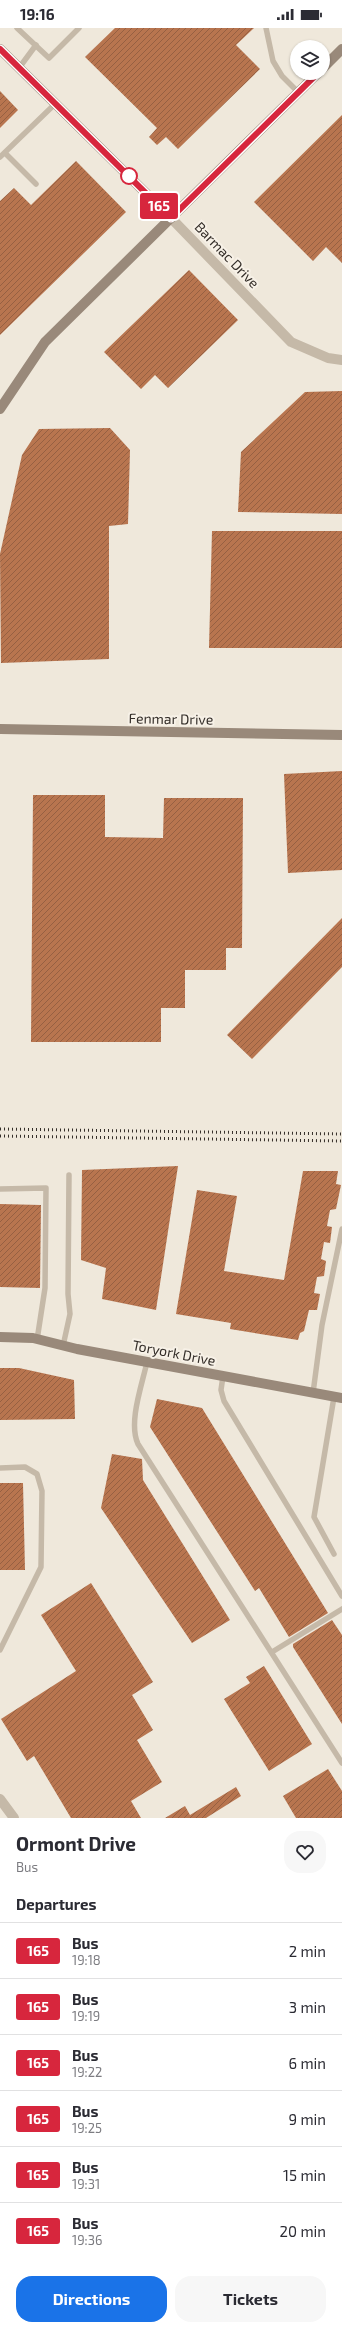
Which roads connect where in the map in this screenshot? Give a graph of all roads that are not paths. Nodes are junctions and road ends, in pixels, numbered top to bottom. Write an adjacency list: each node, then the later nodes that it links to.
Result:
1 (17, 28): 4 (lane)
2 (80, 28): 4 (lane)
3 (266, 28): 10 (lane)
4 (36, 46): 8 (lane)
5 (0, 49): 8 (street, Barmac Drive)
6 (342, 49): 7 (street)
7 (330, 61)
8 (19, 68): 11 (street, Barmac Drive)
9 (311, 80): 10 (street)
10 (298, 93): 15 (street)
11 (56, 102): 12 (lane); 15 (street, Barmac Drive)
12 (5, 153): 13 (lane); 14 (lane)
13 (0, 158)
14 (36, 184)
15 (171, 218): 16 (street, Barmac Drive); 17 (street)
16 (342, 360)
17 (0, 409)
18 (0, 730): 19 (street, Fenmar Drive)
19 (342, 735)
20 (69, 1175): 25 (lane)
21 (0, 1189): 24 (lane)
22 (342, 1229): 28 (lane)
23 (0, 1337): 24 (street, Toryork Drive)
24 (37, 1340): 25 (street, Toryork Drive)
25 (63, 1346): 26 (street, Toryork Drive)
26 (147, 1362): 27 (street, Toryork Drive); 35 (lane)
27 (223, 1376): 28 (street, Toryork Drive); 32 (lane)
28 (313, 1393): 29 (street, Toryork Drive)
29 (338, 1398): 31 (lane)
30 (0, 1468): 34 (lane)
31 (334, 1554)
32 (342, 1596)
33 (342, 1609): 35 (lane)
34 (0, 1650)
35 (272, 1652): 36 (lane)
36 (342, 1763)
37 (0, 1799): 38 (street)
38 (14, 1818)

